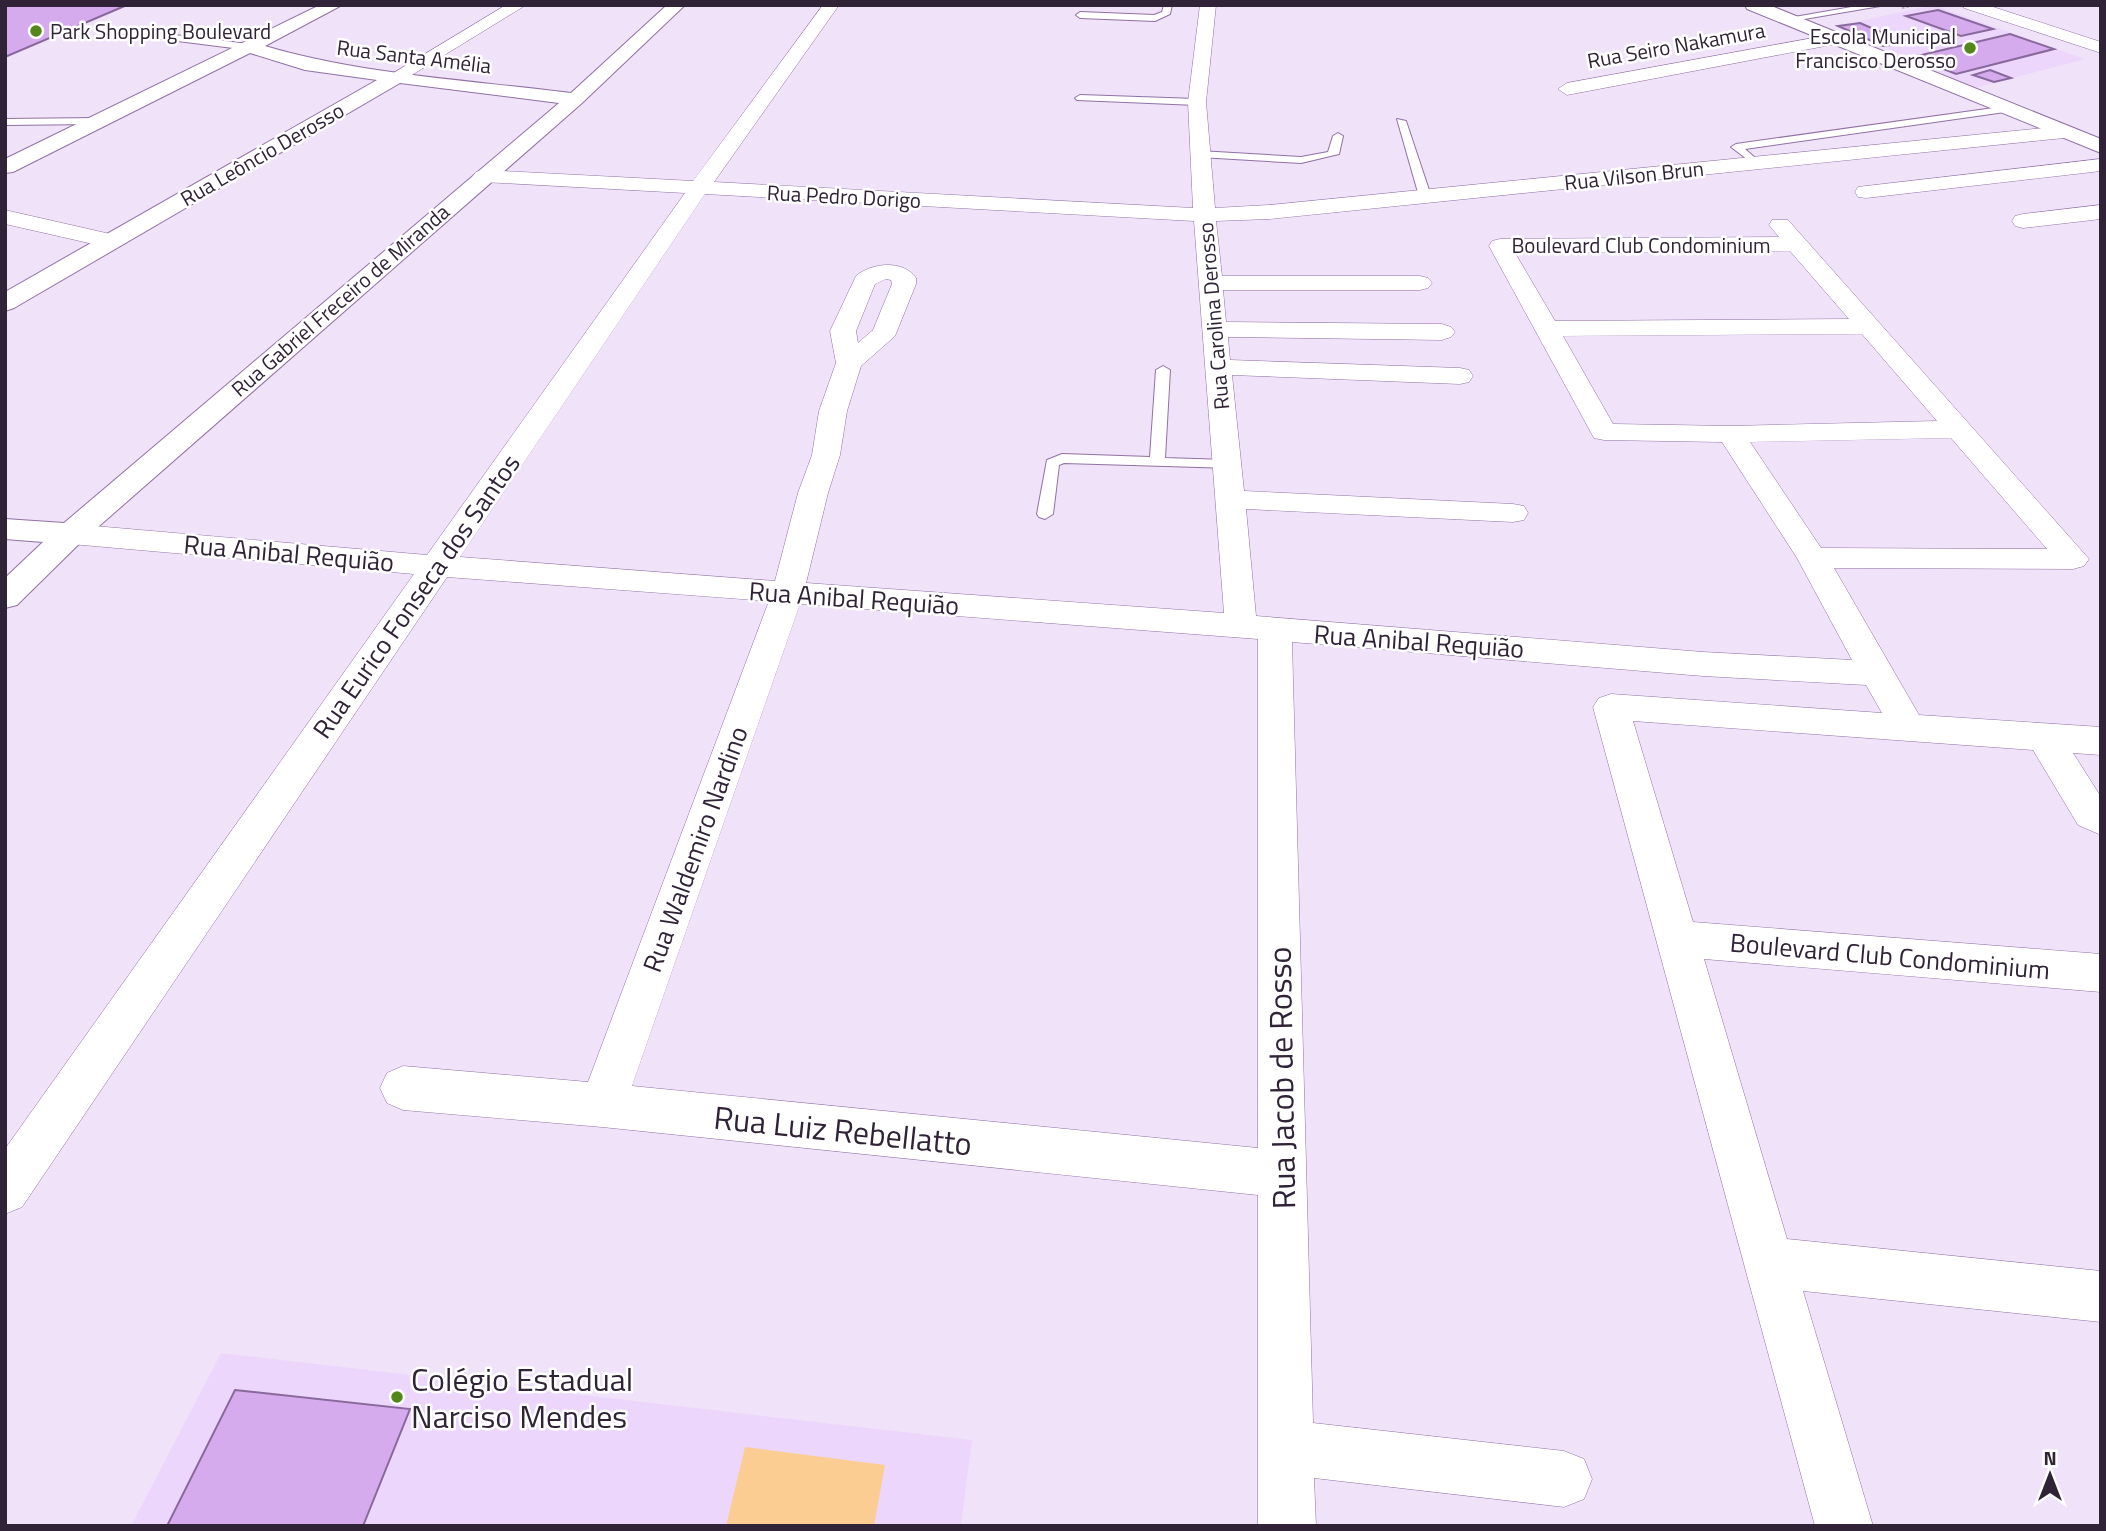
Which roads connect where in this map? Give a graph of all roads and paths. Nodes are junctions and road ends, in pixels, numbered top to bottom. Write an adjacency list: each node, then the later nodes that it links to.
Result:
1 (334, 5): 16 (street)
2 (518, 5): 18 (street, Rua Leôncio Derosso)
3 (677, 5): 21 (street, Rua Gabriel Freceiro de Miranda)
4 (831, 5): 36 (street, Rua Eurico Fonseca dos Santos)
5 (1168, 5): 12 (lane)
6 (1208, 5): 22 (street, Rua Carolina Derosso)
7 (1753, 5): 13 (street)
8 (1882, 5): 13 (lane)
9 (1917, 5): 11 (path)
10 (1975, 6): 17 (street)
11 (1899, 9)
12 (1080, 15)
13 (1787, 19): 15 (street)
14 (125, 32): 16 (lane)
15 (1835, 39): 19 (street, Rua Seiro Nakamura); 23 (street)
16 (249, 47): 18 (street, Rua Santa Amélia); 25 (street)
17 (2101, 48)
18 (396, 77): 21 (street, Rua Santa Amélia); 43 (street, Rua Leôncio Derosso)
19 (1567, 89)
20 (1080, 98): 22 (lane)
21 (575, 99): 35 (street, Rua Gabriel Freceiro de Miranda)
22 (1197, 102): 31 (street, Rua Carolina Derosso)
23 (2008, 109): 28 (street); 32 (lane)
24 (5, 121): 25 (lane)
25 (97, 121): 34 (street)
26 (1401, 121): 38 (lane)
27 (2101, 121): 28 (street)
28 (2064, 132): 30 (street); 32 (street, Rua Vilson Brun)
29 (1338, 136): 31 (lane)
30 (2101, 147)
31 (1199, 154): 40 (street, Rua Carolina Derosso)
32 (1756, 163): 38 (street, Rua Vilson Brun)
33 (2101, 165): 37 (street)
34 (5, 167)
35 (483, 176): 36 (street, Rua Pedro Dorigo); 63 (street, Rua Gabriel Freceiro de Miranda)
36 (699, 188): 40 (street, Rua Pedro Dorigo); 65 (street, Rua Eurico Fonseca dos Santos)
37 (1866, 192)
38 (1424, 196): 40 (street, Rua Vilson Brun)
39 (2101, 212): 42 (street)
40 (1204, 215): 44 (street, Rua Carolina Derosso)
41 (5, 217): 43 (street)
42 (2023, 221)
43 (111, 241): 46 (street, Rua Leôncio Derosso)
44 (1210, 283): 45 (street); 48 (street, Rua Carolina Derosso)
45 (1420, 283)
46 (5, 303)
47 (1868, 326): 49 (street); 49 (street, Boulevard Club Condominium); 55 (street, Boulevard Club Condominium)
48 (1214, 329): 50 (street); 52 (street, Rua Carolina Derosso)
49 (1548, 329): 56 (street, Boulevard Club Condominium)
50 (1442, 332)
51 (849, 363): 66 (street, Rua Waldemiro Nardino)
52 (1218, 367): 54 (street); 58 (street, Rua Carolina Derosso)
53 (1163, 370): 57 (lane)
54 (1460, 376)
55 (1960, 429): 56 (street, Boulevard Club Condominium); 64 (street, Boulevard Club Condominium)
56 (1731, 434): 64 (street)
57 (1157, 461): 58 (lane); 61 (lane)
58 (1227, 465): 59 (street, Rua Carolina Derosso)
59 (1230, 499): 60 (street); 68 (street, Rua Carolina Derosso)
60 (1513, 513)
61 (1045, 514)
62 (5, 529): 63 (street, Rua Anibal Requião)
63 (71, 534): 65 (street, Rua Anibal Requião); 67 (street, Rua Gabriel Freceiro de Miranda)
64 (1812, 558): 71 (street)
65 (437, 565): 66 (street, Rua Anibal Requião); 83 (street, Rua Eurico Fonseca dos Santos)
66 (788, 593): 68 (street, Rua Anibal Requião); 81 (street, Rua Waldemiro Nardino)
67 (5, 597)
68 (1258, 628): 69 (street, Rua Anibal Requião); 82 (street, Rua Jacob de Rosso)
69 (1592, 654): 70 (street, Rua Anibal Requião); 72 (street)
70 (1748, 667): 71 (street); 73 (street)
71 (1876, 673): 74 (street)
72 (1611, 707): 73 (street); 78 (street)
73 (1771, 718): 74 (street)
74 (1907, 726): 75 (street)
75 (2044, 737): 76 (street); 77 (street)
76 (2101, 741)
77 (2101, 820)
78 (1679, 939): 79 (street, Boulevard Club Condominium); 84 (street)
79 (2101, 973)
80 (403, 1088): 81 (street, Rua Luiz Rebellatto)
81 (602, 1105): 82 (street, Rua Luiz Rebellatto)
82 (1283, 1174): 86 (street, Rua Jacob de Rosso)
83 (5, 1190)
84 (1768, 1262): 85 (street); 89 (street)
85 (2101, 1297)
86 (1286, 1447): 87 (street); 88 (street, Rua Jacob de Rosso)
87 (1564, 1479)
88 (1287, 1526)
89 (1844, 1526)

